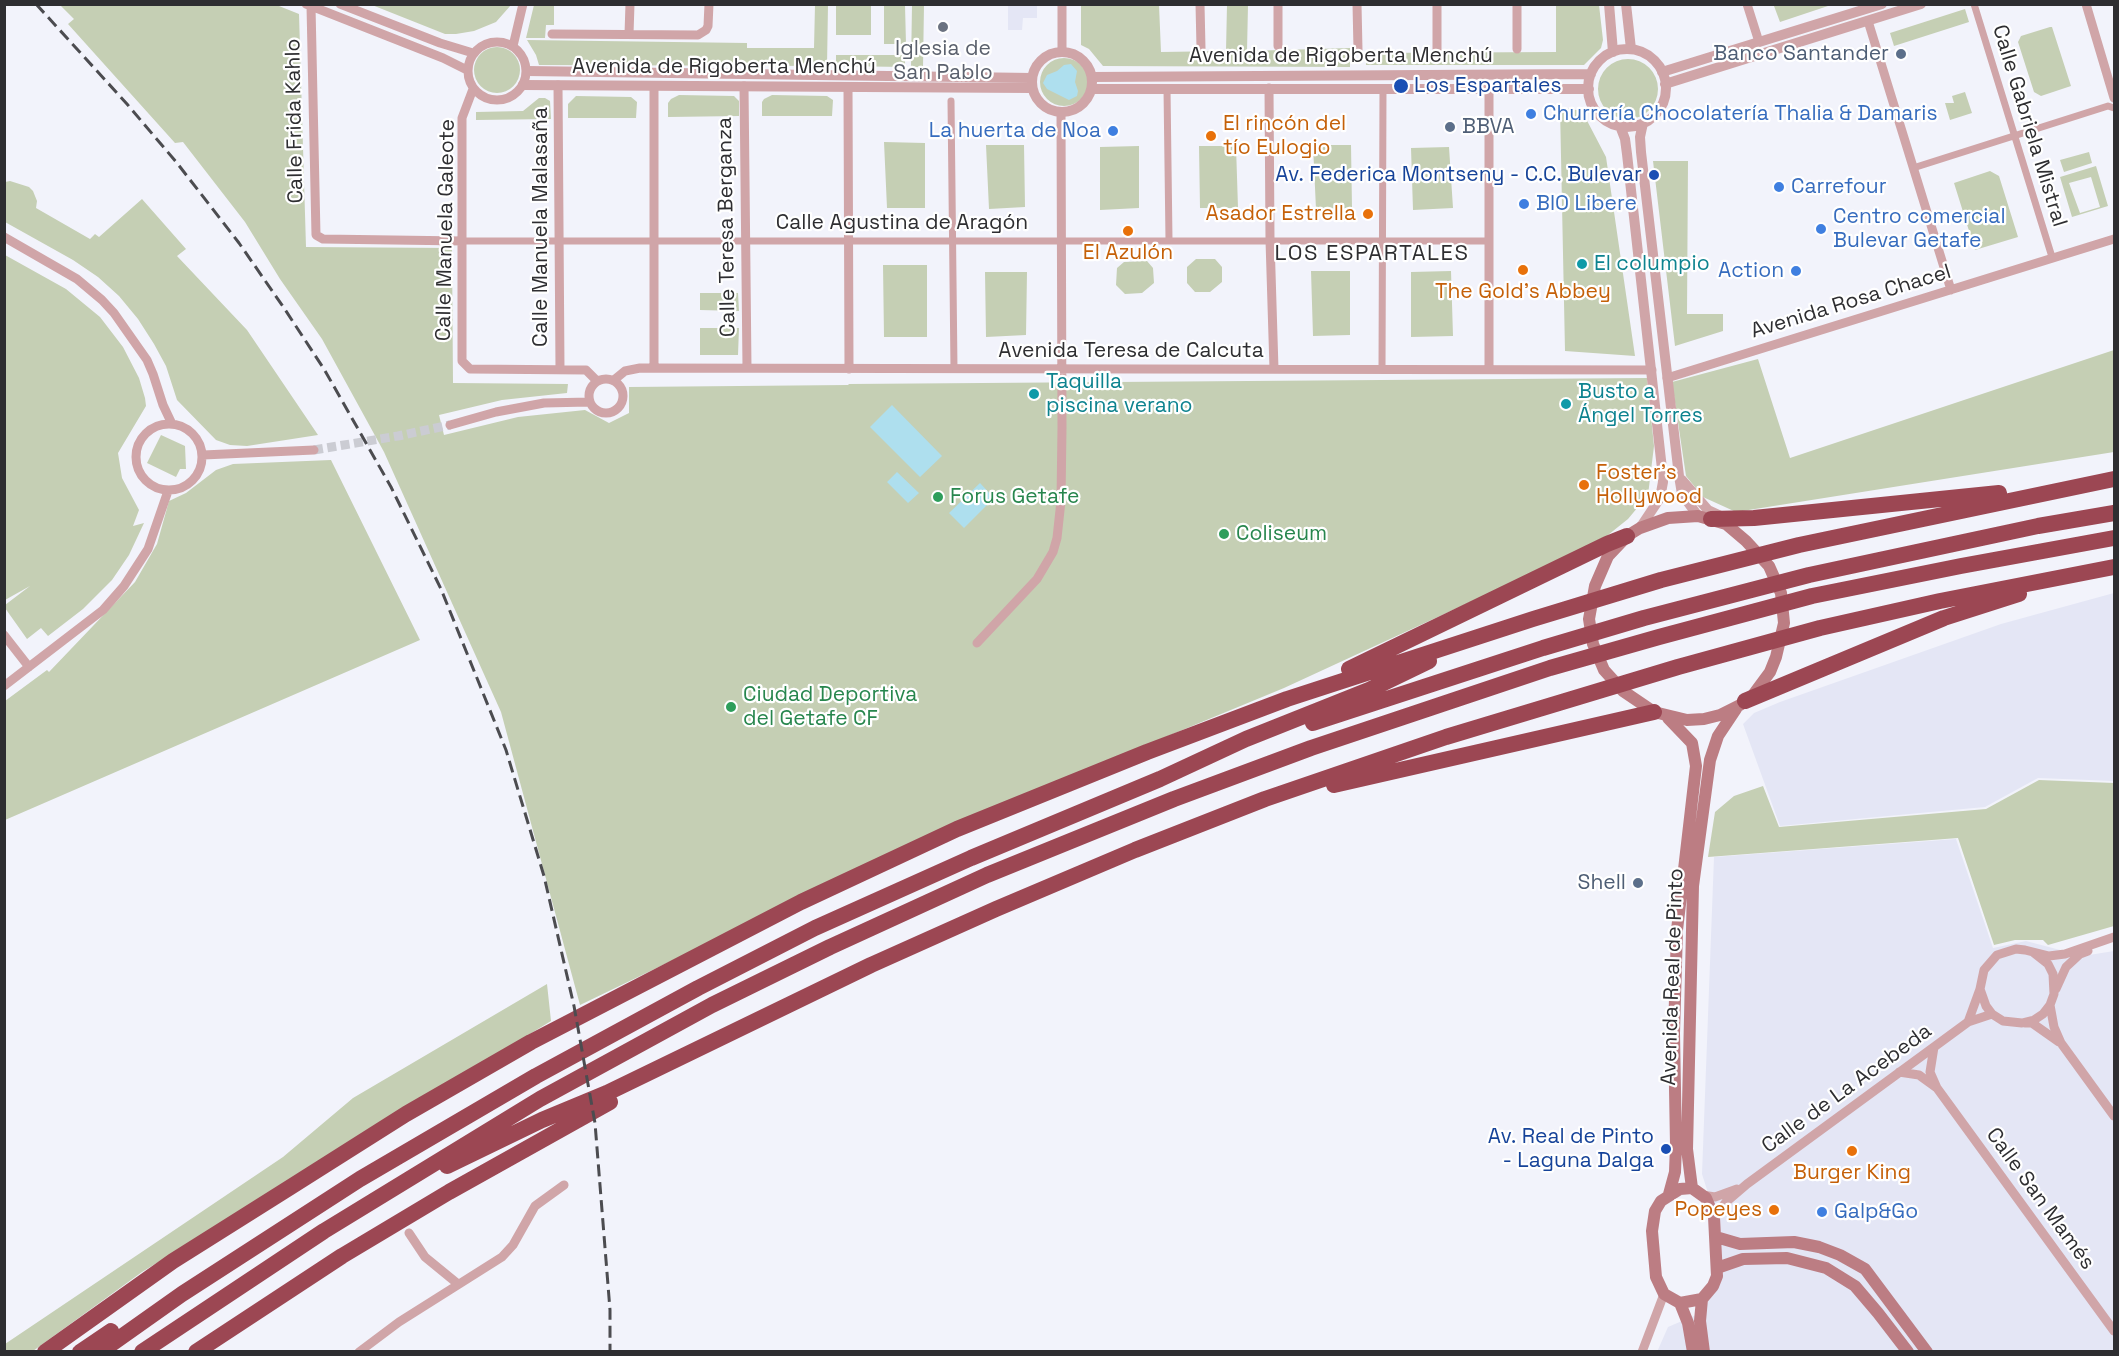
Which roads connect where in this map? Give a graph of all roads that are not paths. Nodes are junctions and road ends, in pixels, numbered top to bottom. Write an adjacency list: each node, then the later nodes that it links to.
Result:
1 (340, 4): 32 (street)
2 (523, 4): 23 (street)
3 (630, 4): 21 (street)
4 (709, 4): 21 (street)
5 (1062, 4): 30 (street)
6 (1200, 4): 25 (street)
7 (1278, 4): 24 (street)
8 (1358, 4): 28 (street)
9 (1437, 4): 29 (street)
10 (1517, 4): 26 (street)
11 (1609, 4): 31 (street)
12 (1626, 4): 27 (street)
13 (1747, 4): 22 (street)
14 (1882, 4): 19 (street)
15 (1921, 4): 19 (street)
16 (1974, 4): 58 (street, Calle Gabriela Mistral)
17 (2086, 4): 52 (street)
18 (309, 5): 33 (street); 60 (street, Calle Frida Kahlo)
19 (1865, 12): 22 (street); 39 (street); 59 (street)
20 (552, 34): 21 (street)
21 (629, 34)
22 (1759, 42): 35 (street)
23 (513, 46): 32 (street); 34 (street)
24 (1278, 46)
25 (1201, 48)
26 (1517, 49)
27 (1631, 49): 31 (street); 35 (street)
28 (1358, 50)
29 (1437, 50)
30 (1062, 52): 37 (street); 38 (street)
31 (1613, 52): 36 (street)
32 (473, 53): 33 (street)
33 (467, 70): 46 (street)
34 (526, 71): 38 (street, Avenida de Rigoberta Menchú); 40 (street)
35 (1662, 72): 39 (street)
36 (1590, 74): 37 (street, Avenida de Rigoberta Menchú); 51 (street)
37 (1092, 77): 47 (street)
38 (1032, 83): 44 (street, Avenida de Rigoberta Menchú); 55 (street)
39 (1665, 84): 56 (street)
40 (523, 85): 41 (street, Avenida de Rigoberta Menchú); 46 (street)
41 (558, 85): 42 (street, Avenida de Rigoberta Menchú); 72 (street, Calle Manuela Malasaña)
42 (654, 86): 43 (street, Avenida de Rigoberta Menchú); 67 (street)
43 (744, 86): 44 (street, Avenida de Rigoberta Menchú); 68 (street, Calle Teresa Berganza)
44 (848, 87): 69 (street)
45 (1269, 88): 48 (street, Avenida de Rigoberta Menchú); 49 (street, Avenida de Rigoberta Menchú); 64 (street)
46 (473, 89): 66 (street, Calle Manuela Galeote)
47 (1092, 89): 48 (street, Avenida de Rigoberta Menchú); 55 (street)
48 (1167, 89): 63 (street)
49 (1383, 89): 50 (street, Avenida de Rigoberta Menchú); 65 (street)
50 (1489, 89): 51 (street, Avenida de Rigoberta Menchú); 73 (street)
51 (1589, 89): 57 (street)
52 (2115, 98)
53 (951, 101): 70 (street)
54 (2115, 108): 58 (street)
55 (1061, 112): 71 (street)
56 (1643, 123): 57 (street); 86 (street)
57 (1620, 126): 85 (street)
58 (2014, 136): 59 (street); 74 (street, Calle Gabriela Mistral)
59 (1913, 168): 75 (street)
60 (316, 235): 66 (street, Calle Agustina de Aragón)
61 (4, 237): 90 (street)
62 (2115, 239): 74 (street, Avenida Rosa Chacel)
63 (1169, 240): 64 (street, Calle Agustina de Aragón); 71 (street, Calle Agustina de Aragón)
64 (1270, 240): 65 (street, Calle Agustina de Aragón); 82 (street)
65 (1383, 240): 73 (street, Calle Agustina de Aragón); 83 (street)
66 (462, 241): 72 (street, Calle Agustina de Aragón); 78 (street, Calle Manuela Galeote)
67 (654, 241): 68 (street, Calle Agustina de Aragón); 72 (street, Calle Agustina de Aragón); 76 (street)
68 (746, 241): 69 (street, Calle Agustina de Aragón); 77 (street, Calle Teresa Berganza)
69 (849, 241): 70 (street, Calle Agustina de Aragón); 79 (street)
70 (953, 241): 71 (street, Calle Agustina de Aragón); 80 (street)
71 (1062, 241): 81 (street)
72 (559, 242): 78 (street, Calle Manuela Malasaña)
73 (1489, 242): 84 (street)
74 (2052, 257): 75 (street, Avenida Rosa Chacel)
75 (1951, 291): 86 (street, Avenida Rosa Chacel)
76 (654, 368): 77 (street, Avenida Teresa de Calcuta); 88 (street, Avenida Teresa de Calcuta)
77 (747, 368): 79 (street, Avenida Teresa de Calcuta)
78 (560, 369): 87 (street)
79 (849, 369): 80 (street, Avenida Teresa de Calcuta)
80 (954, 369): 81 (street, Avenida Teresa de Calcuta)
81 (1062, 369): 82 (street, Avenida Teresa de Calcuta); 108 (street)
82 (1274, 369): 83 (street, Avenida Teresa de Calcuta)
83 (1382, 369): 84 (street, Avenida Teresa de Calcuta)
84 (1489, 369): 85 (street, Avenida Teresa de Calcuta)
85 (1652, 370): 100 (street)
86 (1667, 378): 94 (street)
87 (597, 381): 88 (street); 89 (street)
88 (614, 381): 89 (street)
89 (589, 402): 91 (street)
90 (172, 424): 93 (street); 97 (street)
91 (450, 425)
92 (314, 450): 93 (street)
93 (203, 455): 97 (street)
94 (1679, 476): 99 (street); 99 (street)
95 (2115, 479): 96 (highway)
96 (2077, 486): 99 (highway); 106 (highway)
97 (168, 491): 109 (street)
98 (2115, 513): 114 (highway)
99 (1711, 518): 100 (main road); 112 (main road)
100 (1633, 532): 111 (highway); 113 (main road)
101 (2115, 538): 103 (highway)
102 (2115, 549): 103 (highway)
103 (2030, 554): 137 (highway)
104 (2115, 567): 105 (highway)
105 (2095, 571): 112 (highway); 115 (highway)
106 (1486, 633): 111 (highway); 114 (highway)
107 (4, 635): 109 (street)
108 (977, 643)
109 (29, 667): 110 (street)
110 (4, 686)
111 (1287, 699): 146 (highway)
112 (1743, 703): 113 (main road); 133 (main road, Avenida Real de Pinto)
113 (1661, 714): 115 (highway); 134 (main road, Avenida Real de Pinto)
114 (1160, 779): 135 (highway)
115 (1235, 812): 129 (highway)
116 (2115, 937): 118 (street)
117 (2115, 943): 120 (street)
118 (2034, 952): 119 (street); 120 (street)
119 (1980, 989): 122 (street); 123 (street)
120 (2054, 994): 121 (street)
121 (2050, 1005): 124 (street); 125 (street)
122 (1992, 1014): 123 (street, Calle de La Acebeda); 124 (street)
123 (1968, 1022): 126 (street, Calle de La Acebeda)
124 (2023, 1023): 125 (street)
125 (2061, 1043): 130 (street)
126 (1934, 1047): 127 (street, Calle de La Acebeda); 128 (street, Calle San Mamés)
127 (1899, 1072): 128 (street, Calle San Mamés); 131 (street, Calle de La Acebeda)
128 (1937, 1088): 145 (street, Calle San Mamés)
129 (608, 1098): 137 (highway); 150 (highway)
130 (2115, 1116)
131 (1747, 1184): 133 (street, Calle de La Acebeda); 136 (street, Calle de La Acebeda)
132 (564, 1185): 141 (street)
133 (1697, 1192): 134 (main road); 136 (main road)
134 (1669, 1194): 142 (main road)
135 (320, 1205): 147 (highway); 148 (highway)
136 (1714, 1217): 139 (main road)
137 (324, 1231): 149 (highway)
138 (409, 1233): 141 (street)
139 (1716, 1237): 140 (main road); 156 (main road)
140 (1717, 1268): 143 (main road); 155 (main road)
141 (458, 1284): 151 (street)
142 (1664, 1294): 144 (main road); 152 (street)
143 (1702, 1299): 144 (main road); 154 (main road)
144 (1680, 1303): 153 (main road)
145 (2115, 1331)
146 (45, 1352)
147 (80, 1352)
148 (100, 1352)
149 (142, 1352)
150 (196, 1352)
151 (360, 1352)
152 (1642, 1352)
153 (1692, 1352)
154 (1704, 1352)
155 (1908, 1352)
156 (1927, 1352)

